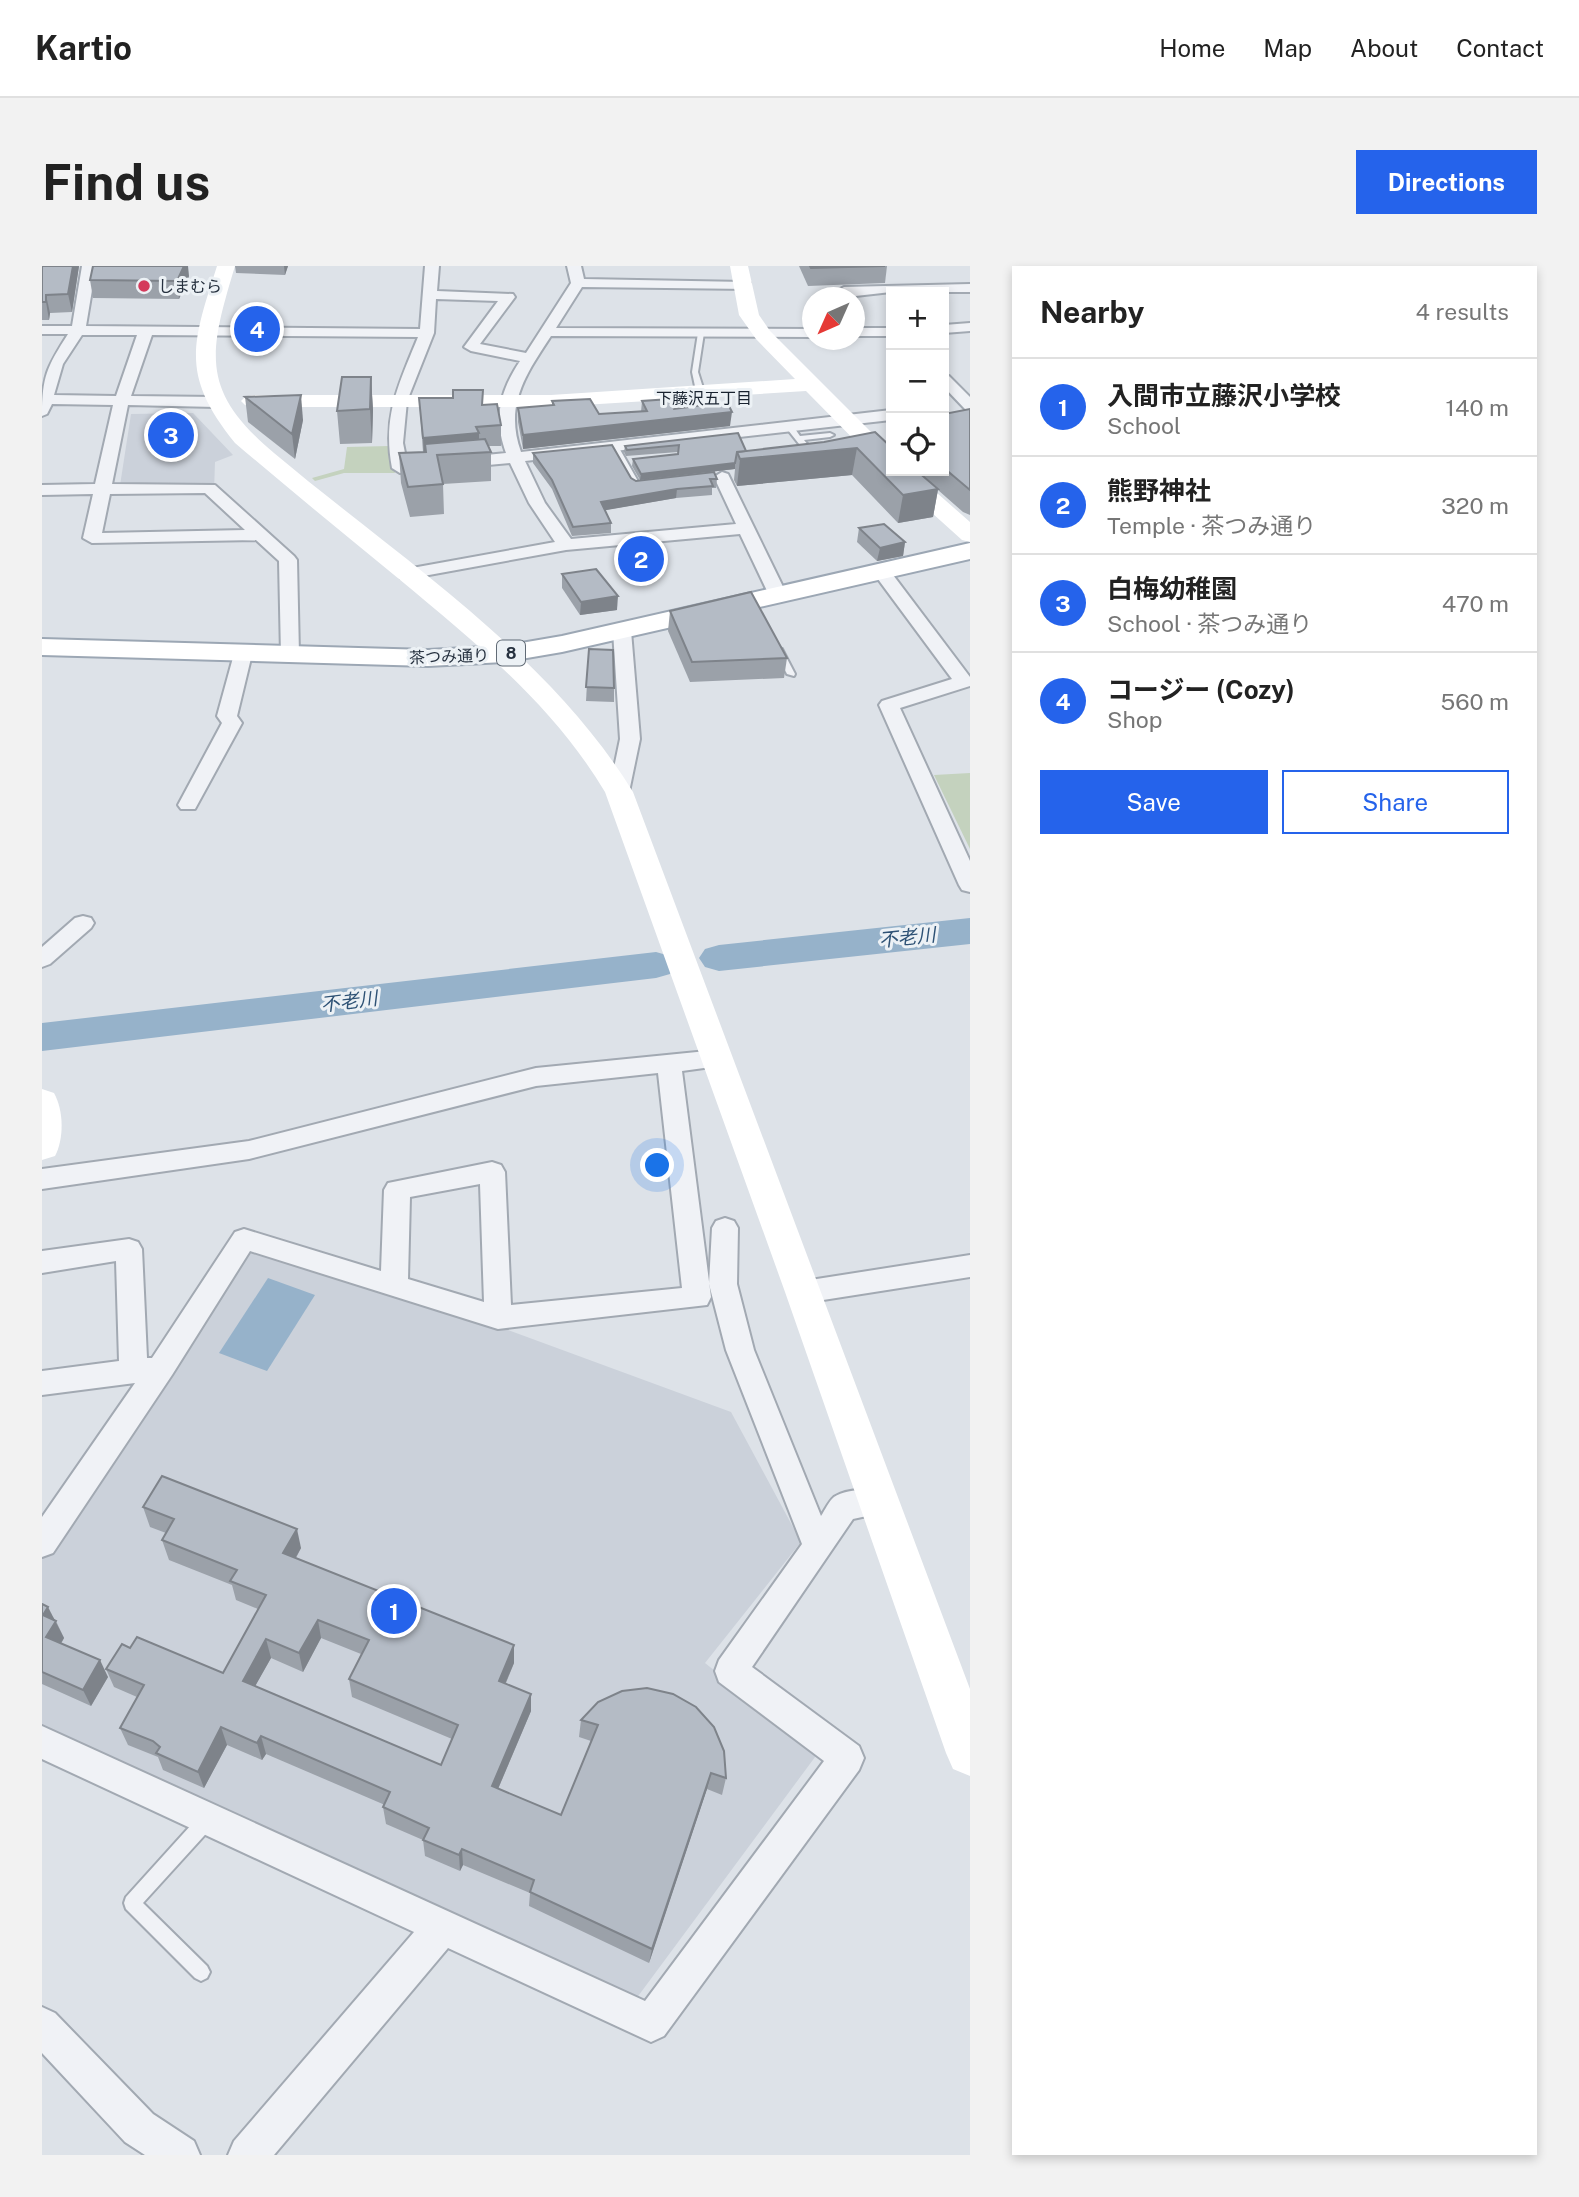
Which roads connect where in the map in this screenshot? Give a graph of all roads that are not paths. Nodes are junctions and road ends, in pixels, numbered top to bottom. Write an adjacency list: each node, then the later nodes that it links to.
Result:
1 (89, 266): 14 (street)
2 (226, 266): 19 (street)
3 (432, 266): 10 (street)
4 (574, 266): 6 (street)
5 (742, 276): 6 (street); 23 (street)
6 (578, 283): 16 (street)
7 (918, 286): 8 (street); 9 (street)
8 (970, 288)
9 (865, 290)
10 (431, 295): 20 (street); 24 (street)
11 (970, 327): 12 (street)
12 (949, 329)
13 (42, 330): 14 (street)
14 (78, 330): 15 (street); 25 (street)
15 (146, 331): 19 (street); 29 (street)
16 (548, 332): 21 (street); 24 (street)
17 (865, 332): 18 (street)
18 (886, 332)
19 (207, 333): 20 (street); 32 (street)
20 (427, 333): 30 (street)
21 (701, 333): 23 (street); 28 (lane)
22 (802, 333): 23 (street)
23 (763, 335): 26 (street)
24 (530, 358): 31 (street)
25 (49, 364): 33 (street)
26 (813, 384): 28 (street); 36 (street)
27 (949, 385): 34 (street)
28 (699, 391): 31 (street)
29 (122, 399): 32 (street); 33 (street); 48 (street)
30 (399, 401): 31 (street); 32 (street); 41 (street)
31 (507, 401): 41 (street)
32 (216, 402): 55 (street)
33 (44, 403)
34 (966, 407)
35 (886, 415): 36 (street)
36 (846, 419): 37 (street); 40 (street)
37 (793, 431): 38 (lane); 39 (street); 43 (lane)
38 (830, 435)
39 (619, 455): 41 (street); 42 (lane); 46 (lane)
40 (880, 458)
41 (516, 459): 52 (street)
42 (636, 460)
43 (808, 467)
44 (905, 476): 51 (street)
45 (722, 477): 49 (street)
46 (649, 485)
47 (42, 490): 48 (street)
48 (103, 490): 50 (street); 50 (street)
49 (746, 528): 52 (street); 56 (street)
50 (261, 535): 62 (street)
51 (970, 535)
52 (566, 545): 55 (street)
53 (970, 551): 54 (main road, 茶つみ通り / 8)
54 (881, 571): 56 (main road, 茶つみ通り / 8); 66 (street)
55 (407, 573): 61 (street)
56 (777, 593): 57 (main road, 茶つみ通り / 8)
57 (622, 631): 61 (main road, 茶つみ通り / 8); 64 (street)
58 (771, 635): 63 (lane)
59 (42, 647): 60 (main road, 茶つみ通り / 8)
60 (243, 654): 62 (main road, 茶つみ通り / 8); 65 (street)
61 (504, 654): 62 (main road, 茶つみ通り / 8); 64 (street)
62 (290, 655)
63 (791, 674)
64 (619, 792): 69 (street)
65 (188, 805)
66 (970, 885)
67 (83, 923): 68 (street)
68 (42, 959)
69 (717, 1059): 70 (street); 78 (street)
70 (669, 1062): 73 (street); 79 (street)
71 (42, 1102): 72 (street)
72 (42, 1147)
73 (42, 1180)
74 (725, 1228): 84 (street)
75 (42, 1262): 80 (street)
76 (970, 1266): 78 (street)
77 (394, 1286): 79 (street); 79 (street); 80 (street)
78 (804, 1292): 82 (street)
79 (498, 1318)
80 (148, 1369): 81 (street); 83 (street)
81 (42, 1383)
82 (879, 1502): 84 (street); 86 (street)
83 (42, 1543)
84 (818, 1546): 88 (street)
85 (42, 1742): 87 (street)
86 (970, 1753)
87 (210, 1817): 88 (street); 89 (lane)
88 (443, 1926): 92 (street)
89 (201, 1972)
90 (42, 2026): 91 (street)
91 (180, 2155)
92 (248, 2155)

